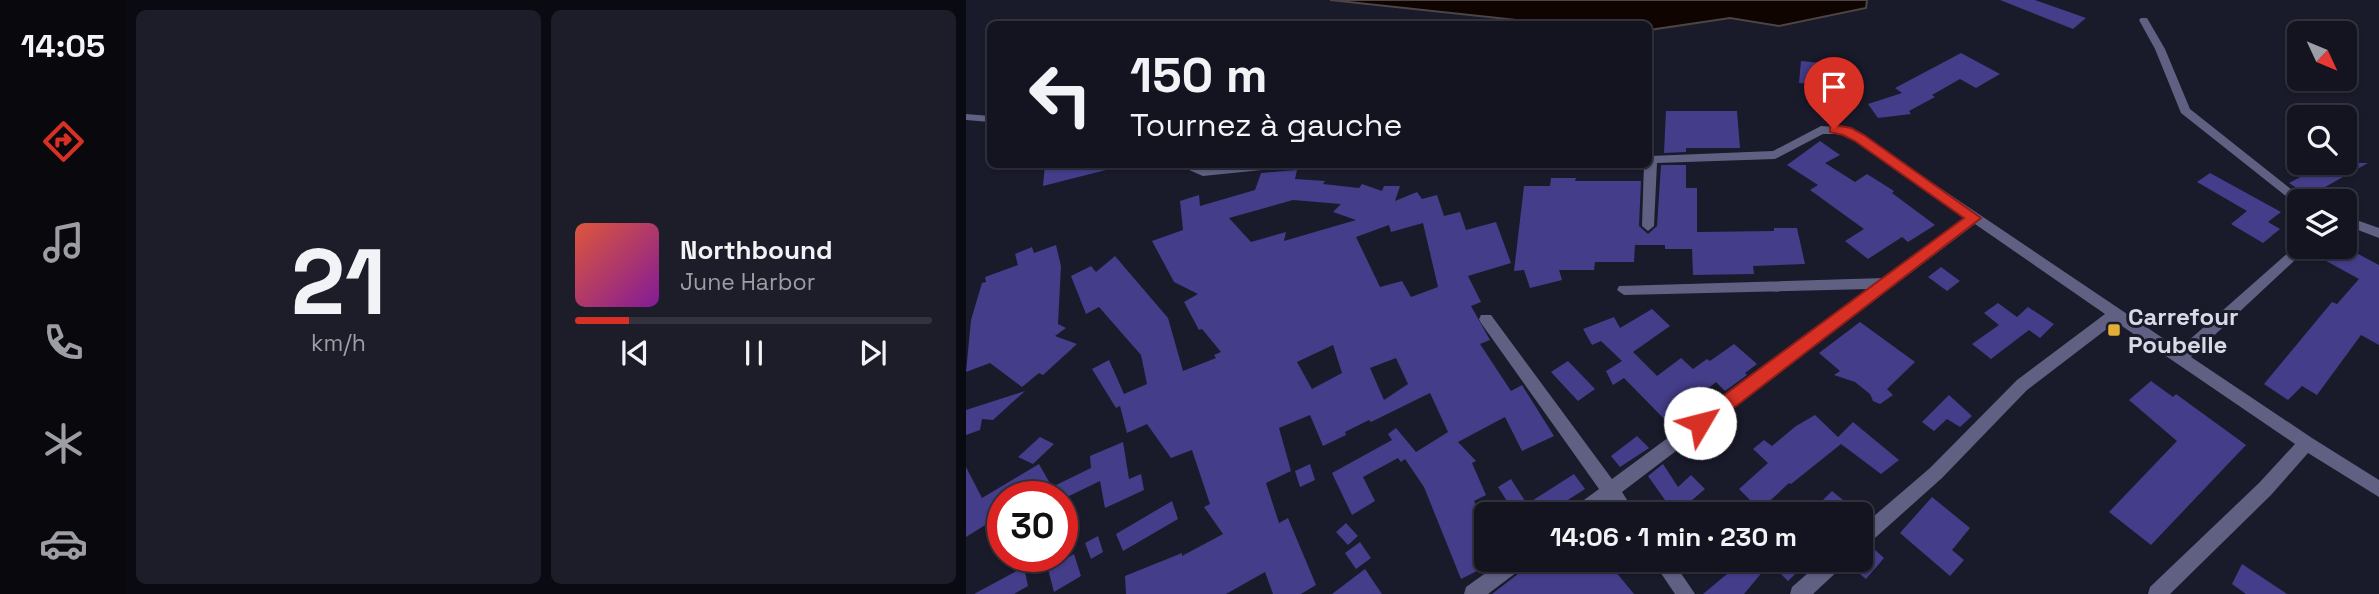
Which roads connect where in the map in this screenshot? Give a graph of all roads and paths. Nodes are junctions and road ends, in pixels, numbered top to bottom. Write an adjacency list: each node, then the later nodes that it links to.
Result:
1 (2144, 20): 8 (street)
2 (966, 117): 3 (street)
3 (987, 119)
4 (1652, 162): 9 (street)
5 (1192, 168): 6 (street)
6 (1242, 168)
7 (1650, 168): 11 (street)
8 (2287, 191)
9 (1974, 218): 14 (street); 16 (street)
10 (2357, 225): 12 (street)
11 (1648, 226)
12 (2379, 233)
13 (2290, 259): 18 (street)
14 (1886, 283): 15 (street); 21 (street)
15 (1624, 290)
16 (2116, 314): 18 (street); 24 (street)
17 (1486, 319): 21 (street)
18 (2180, 357): 19 (street)
19 (2306, 443): 20 (street); 31 (street)
20 (2379, 489)
21 (1611, 491): 22 (street); 23 (street)
22 (1596, 502)
23 (1619, 502)
24 (1873, 529)
25 (1502, 572): 28 (street)
26 (1670, 572): 29 (street)
27 (1824, 572): 30 (street)
28 (1473, 594)
29 (1686, 594)
30 (1799, 594)
31 (2157, 594)

